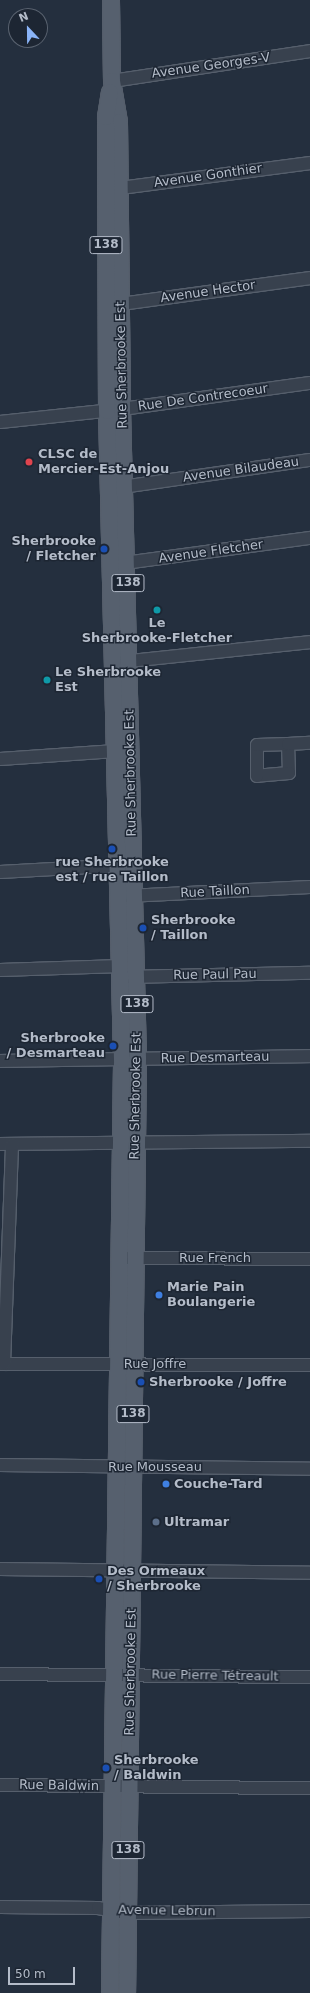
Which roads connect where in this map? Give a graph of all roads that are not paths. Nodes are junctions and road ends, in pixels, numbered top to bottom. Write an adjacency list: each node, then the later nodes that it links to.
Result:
1 (110, 0): 3 (main road, Rue Sherbrooke Est / 138)
2 (310, 51): 3 (street, Avenue Georges-V)
3 (112, 81): 5 (main road, Rue Sherbrooke Est / 138)
4 (310, 163): 5 (street, Avenue Gonthier)
5 (113, 189): 7 (main road, Rue Sherbrooke Est / 138)
6 (310, 278): 7 (street, Avenue Hector)
7 (114, 305): 9 (main road, Rue Sherbrooke Est / 138)
8 (310, 382): 9 (street, Rue De Contrecoeur)
9 (115, 410): 10 (street, Rue De Contrecoeur); 12 (main road, Rue Sherbrooke Est / 138)
10 (0, 422)
11 (310, 460): 12 (street, Avenue Bilaudeau)
12 (117, 488): 14 (main road, Rue Sherbrooke Est / 138)
13 (310, 538): 14 (street, Avenue Fletcher)
14 (119, 564): 16 (main road, Rue Sherbrooke Est / 138)
15 (310, 642): 16 (street)
16 (122, 662): 19 (main road, Rue Sherbrooke Est / 138); 21 (main road, Rue Sherbrooke Est / 138)
17 (310, 743): 18 (street)
18 (288, 744)
19 (116, 751): 20 (street); 21 (main road, Rue Sherbrooke Est / 138)
20 (0, 759)
21 (126, 865): 22 (street); 24 (main road, Rue Sherbrooke Est / 138)
22 (0, 872)
23 (310, 887): 24 (street, Rue Taillon)
24 (127, 896): 27 (main road, Rue Sherbrooke Est / 138)
25 (0, 970): 27 (street, Rue Paul Pau)
26 (310, 973): 27 (street, Rue Paul Pau)
27 (126, 974): 29 (main road, Rue Sherbrooke Est / 138)
28 (310, 1056): 29 (street, Rue Desmarteau)
29 (130, 1060): 30 (street, Rue Desmarteau); 32 (main road, Rue Sherbrooke Est / 138)
30 (0, 1061)
31 (310, 1141): 32 (street)
32 (128, 1143): 33 (street); 34 (main road, Rue Sherbrooke Est / 138)
33 (6, 1144): 37 (street)
34 (127, 1258): 35 (street, Rue French); 36 (main road, Rue Sherbrooke Est / 138)
35 (310, 1259)
36 (126, 1363): 37 (street, Rue Joffre); 38 (street, Rue Joffre); 40 (main road, Rue Sherbrooke Est / 138)
37 (2, 1364)
38 (310, 1365)
39 (0, 1465): 40 (street, Rue Mousseau)
40 (125, 1466): 41 (street, Rue Mousseau); 43 (main road, Rue Sherbrooke Est / 138)
41 (310, 1469)
42 (0, 1569): 43 (street)
43 (124, 1570): 44 (street); 46 (main road, Rue Sherbrooke Est / 138); 47 (main road, Rue Sherbrooke Est / 138)
44 (310, 1573)
45 (0, 1674): 47 (street, Rue Pierre Tétreault)
46 (132, 1675): 47 (street, Rue Pierre Tétreault); 48 (street, Rue Pierre Tétreault); 51 (main road, Rue Sherbrooke Est / 138)
47 (115, 1676): 50 (main road, Rue Sherbrooke Est / 138)
48 (310, 1677)
49 (0, 1785): 50 (street, Rue Baldwin)
50 (112, 1786): 51 (street, Rue Baldwin); 54 (main road, Rue Sherbrooke Est / 138)
51 (129, 1788): 52 (street, Rue Baldwin); 54 (main road, Rue Sherbrooke Est / 138)
52 (310, 1788)
53 (0, 1907): 54 (street, Avenue Lebrun)
54 (119, 1911): 55 (street, Avenue Lebrun); 56 (main road, Rue Sherbrooke Est / 138); 57 (main road, Rue Sherbrooke Est / 138)
55 (310, 1911)
56 (110, 1993)
57 (127, 1993)

